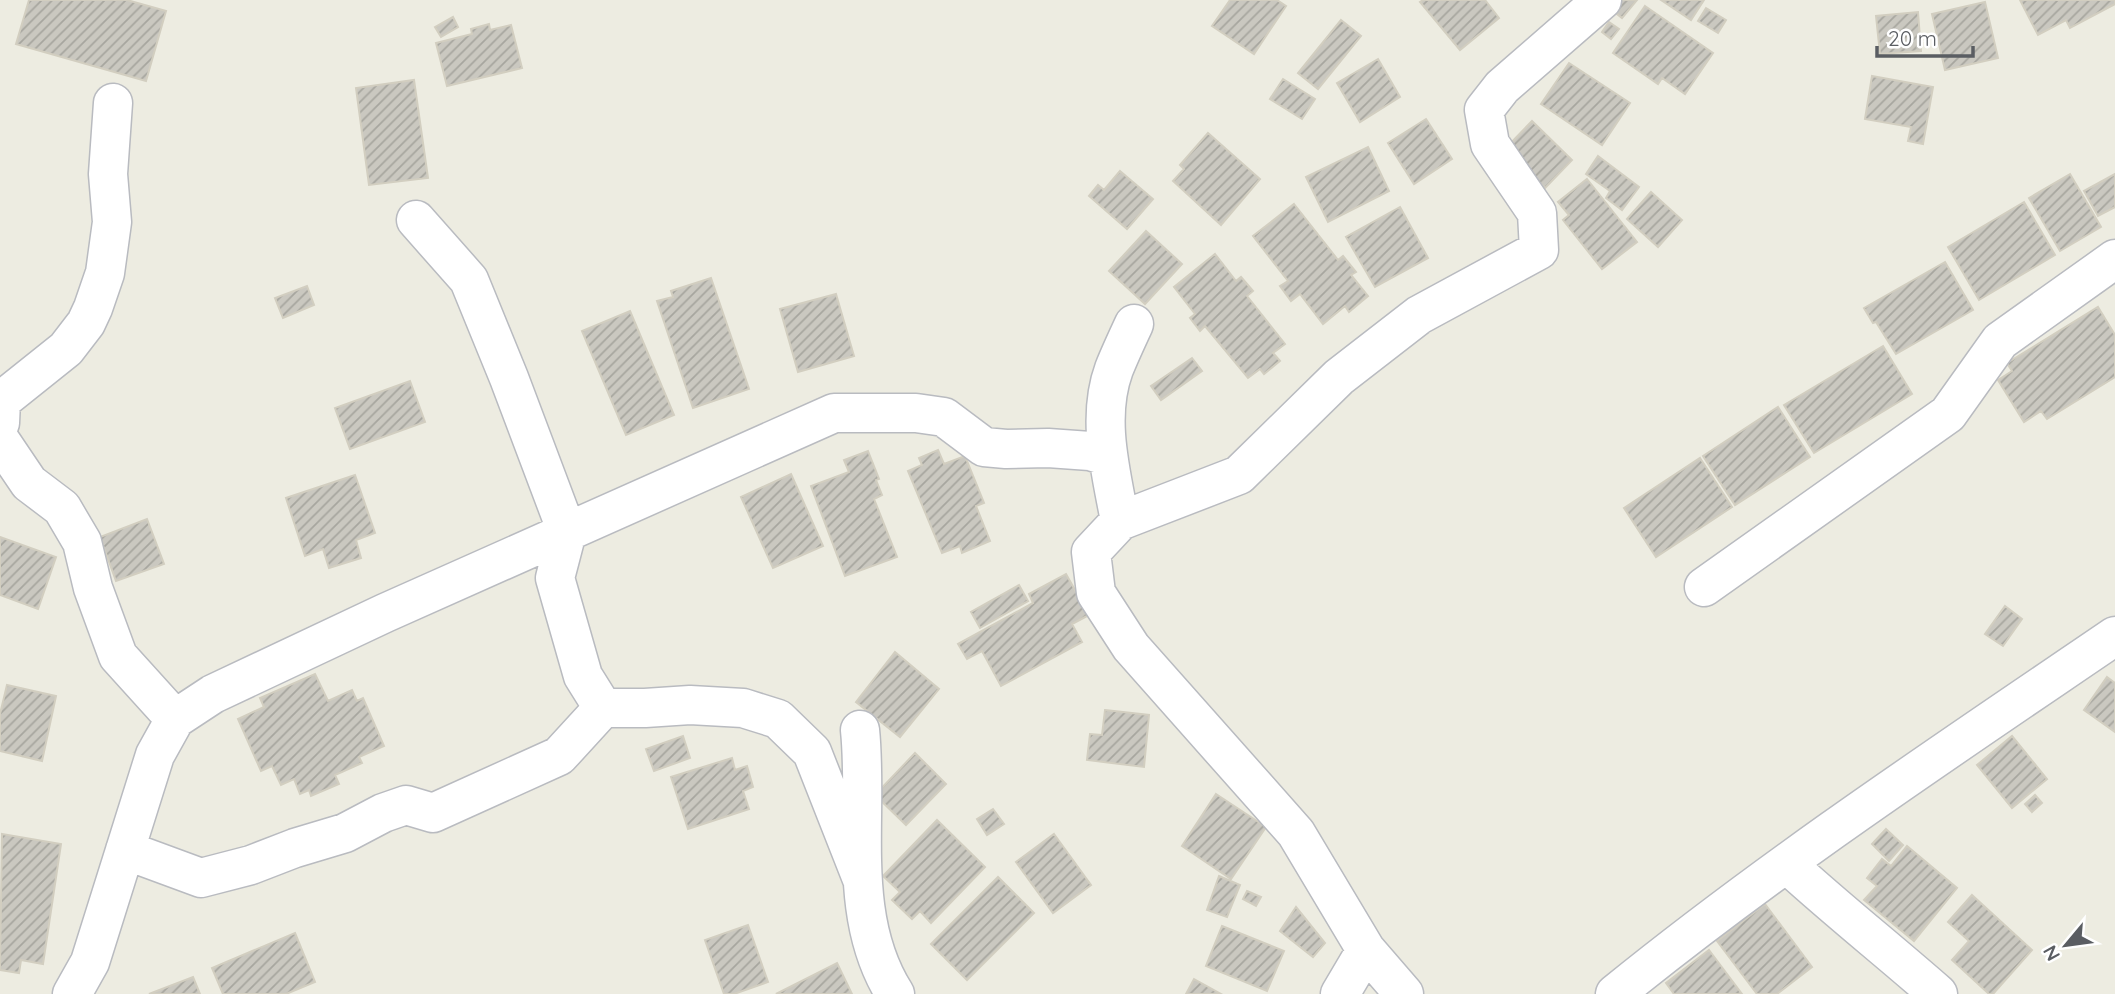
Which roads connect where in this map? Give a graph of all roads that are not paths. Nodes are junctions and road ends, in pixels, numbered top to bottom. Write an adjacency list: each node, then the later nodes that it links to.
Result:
1 (1602, 0): 9 (street)
2 (113, 103): 6 (street)
3 (416, 220): 10 (street)
4 (2115, 259): 11 (street)
5 (1134, 324): 8 (street)
6 (0, 423)
7 (0, 440): 14 (street)
8 (1107, 456): 9 (street); 10 (street)
9 (1120, 521): 19 (street)
10 (567, 532): 13 (street); 14 (street)
11 (1704, 587)
12 (2115, 636): 17 (street)
13 (603, 708): 16 (street); 18 (street)
14 (175, 719): 16 (street)
15 (860, 730): 18 (street)
16 (125, 850): 20 (street)
17 (1787, 864): 24 (street); 25 (street)
18 (862, 879): 21 (street)
19 (1366, 950): 22 (street); 23 (street)
20 (72, 994)
21 (895, 994)
22 (1340, 994)
23 (1404, 994)
24 (1615, 994)
25 (1938, 994)

